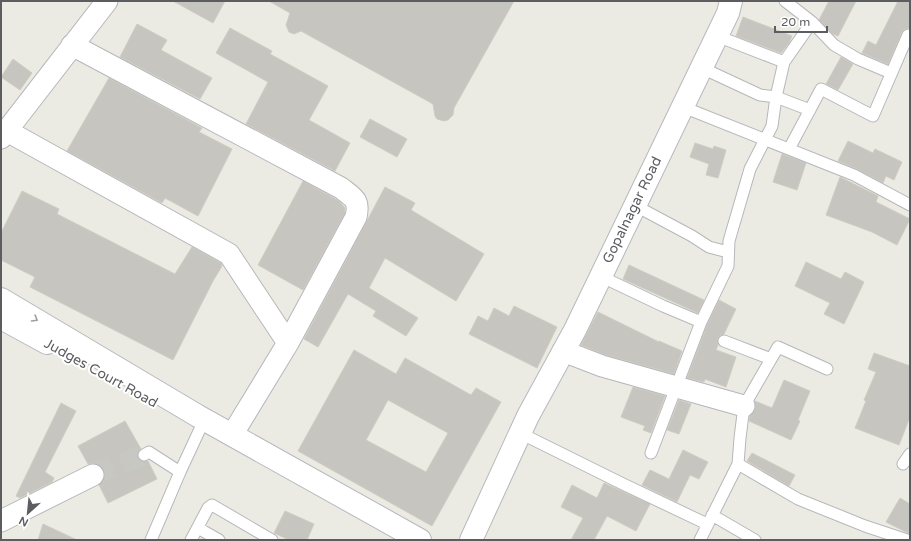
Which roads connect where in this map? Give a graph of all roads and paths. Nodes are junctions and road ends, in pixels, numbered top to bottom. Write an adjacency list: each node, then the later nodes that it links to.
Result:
1 (107, 1): 7 (street)
2 (731, 1): 6 (main road, Gopalnagar Road)
3 (788, 2): 4 (lane)
4 (812, 22): 8 (lane); 10 (lane)
5 (908, 35): 10 (lane)
6 (717, 36): 8 (lane); 9 (main road, Gopalnagar Road)
7 (72, 45): 14 (street); 25 (street)
8 (784, 62): 11 (lane)
9 (702, 68): 11 (lane); 12 (main road, Gopalnagar Road)
10 (891, 73): 13 (lane)
11 (776, 97): 13 (lane); 15 (lane)
12 (683, 107): 15 (lane); 17 (main road, Gopalnagar Road)
13 (810, 110): 16 (lane)
14 (4, 134): 25 (street)
15 (765, 139): 16 (lane); 19 (lane)
16 (789, 149): 18 (lane)
17 (634, 205): 19 (lane); 20 (main road, Gopalnagar Road)
18 (910, 205)
19 (728, 252): 23 (lane)
20 (600, 276): 23 (lane); 26 (main road, Gopalnagar Road)
21 (1, 299): 33 (main road, one-way to 33)
22 (1, 318): 32 (main road, Judges Court Road)
23 (701, 322): 29 (lane)
24 (724, 341): 27 (lane)
25 (288, 343): 33 (street)
26 (564, 351): 29 (street); 31 (main road, Gopalnagar Road)
27 (771, 359): 28 (lane); 30 (lane)
28 (827, 369)
29 (677, 387): 30 (street); 34 (lane)
30 (744, 406): 37 (lane)
31 (524, 424): 41 (lane); 50 (main road, Gopalnagar Road)
32 (200, 429): 39 (lane); 48 (main road, Judges Court Road)
33 (232, 435): 49 (main road)
34 (651, 453)
35 (910, 454): 38 (lane)
36 (144, 455): 39 (lane)
37 (738, 464): 41 (lane); 53 (lane)
38 (903, 464)
39 (180, 472): 44 (lane)
40 (94, 475): 42 (street)
41 (710, 519): 51 (lane); 52 (lane)
42 (1, 521)
43 (198, 528): 45 (lane); 46 (lane); 47 (lane)
44 (151, 540)
45 (191, 540)
46 (219, 540)
47 (272, 540)
48 (399, 540)
49 (420, 540)
50 (471, 540)
51 (700, 540)
52 (755, 540)
53 (907, 540)

